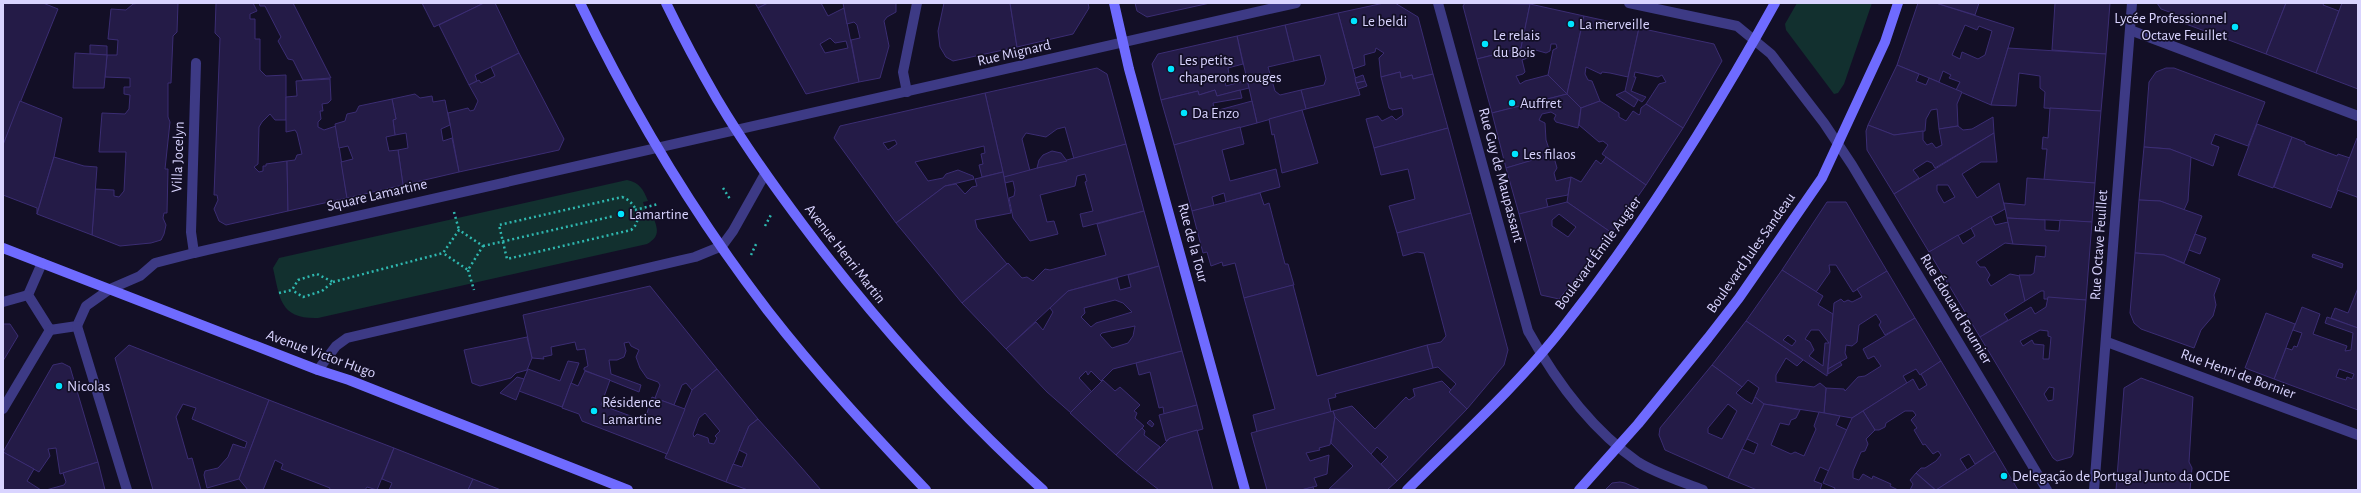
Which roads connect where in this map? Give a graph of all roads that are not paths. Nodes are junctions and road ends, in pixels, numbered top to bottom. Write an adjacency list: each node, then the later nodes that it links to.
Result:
1 (580, 3): 19 (main road)
2 (666, 3): 17 (main road, Avenue Henri Martin)
3 (917, 3): 15 (street)
4 (1114, 3): 13 (main road, Rue de la Tour)
5 (1296, 3): 13 (street, Rue Mignard)
6 (1438, 3): 31 (street, Rue Guy de Maupassant)
7 (1629, 3): 12 (street, Rue Édouard Fournier)
8 (1775, 3): 12 (main road, Boulevard Émile Augier)
9 (1898, 3): 18 (main road, Boulevard Jules Sandeau)
10 (2132, 3): 11 (street, Rue Octave Feuillet)
11 (2130, 30): 16 (street); 30 (street, Rue Octave Feuillet)
12 (1755, 40): 18 (street, Rue Édouard Fournier); 31 (main road, Boulevard Émile Augier)
13 (1123, 44): 15 (street, Rue Mignard); 40 (main road, Rue de la Tour)
14 (196, 63): 23 (street, Villa Jocelyn)
15 (907, 92): 17 (street, Rue Mignard)
16 (2358, 116)
17 (738, 131): 19 (street, Square Lamartine); 20 (main road, Avenue Henri Martin)
18 (1838, 144): 35 (main road, Boulevard Jules Sandeau); 44 (street, Rue Édouard Fournier)
19 (658, 147): 21 (main road); 23 (street, Square Lamartine)
20 (765, 174): 21 (street); 39 (main road, Avenue Henri Martin)
21 (722, 246): 32 (street); 38 (main road)
22 (3, 248): 24 (main road, Avenue Victor Hugo)
23 (194, 252): 25 (street, Square Lamartine)
24 (42, 263): 25 (main road, Avenue Victor Hugo); 26 (street)
25 (110, 289): 28 (street, Square Lamartine); 32 (main road, Avenue Victor Hugo)
26 (28, 295): 27 (street); 29 (street)
27 (3, 302)
28 (77, 326): 29 (street); 36 (street)
29 (50, 330): 33 (street)
30 (2107, 342): 34 (street, Rue Henri de Bornier); 45 (street, Rue Octave Feuillet)
31 (1541, 353): 35 (street, Rue Guy de Maupassant); 41 (main road, Boulevard Émile Augier)
32 (318, 370): 37 (main road, Avenue Victor Hugo)
33 (3, 409)
34 (2358, 435)
35 (1619, 446): 42 (main road, Boulevard Jules Sandeau); 43 (street, Rue Guy de Maupassant)
36 (127, 490)
37 (628, 490)
38 (926, 490)
39 (1043, 490)
40 (1245, 490)
41 (1407, 490)
42 (1579, 490)
43 (1702, 490)
44 (2047, 490)
45 (2094, 490)

